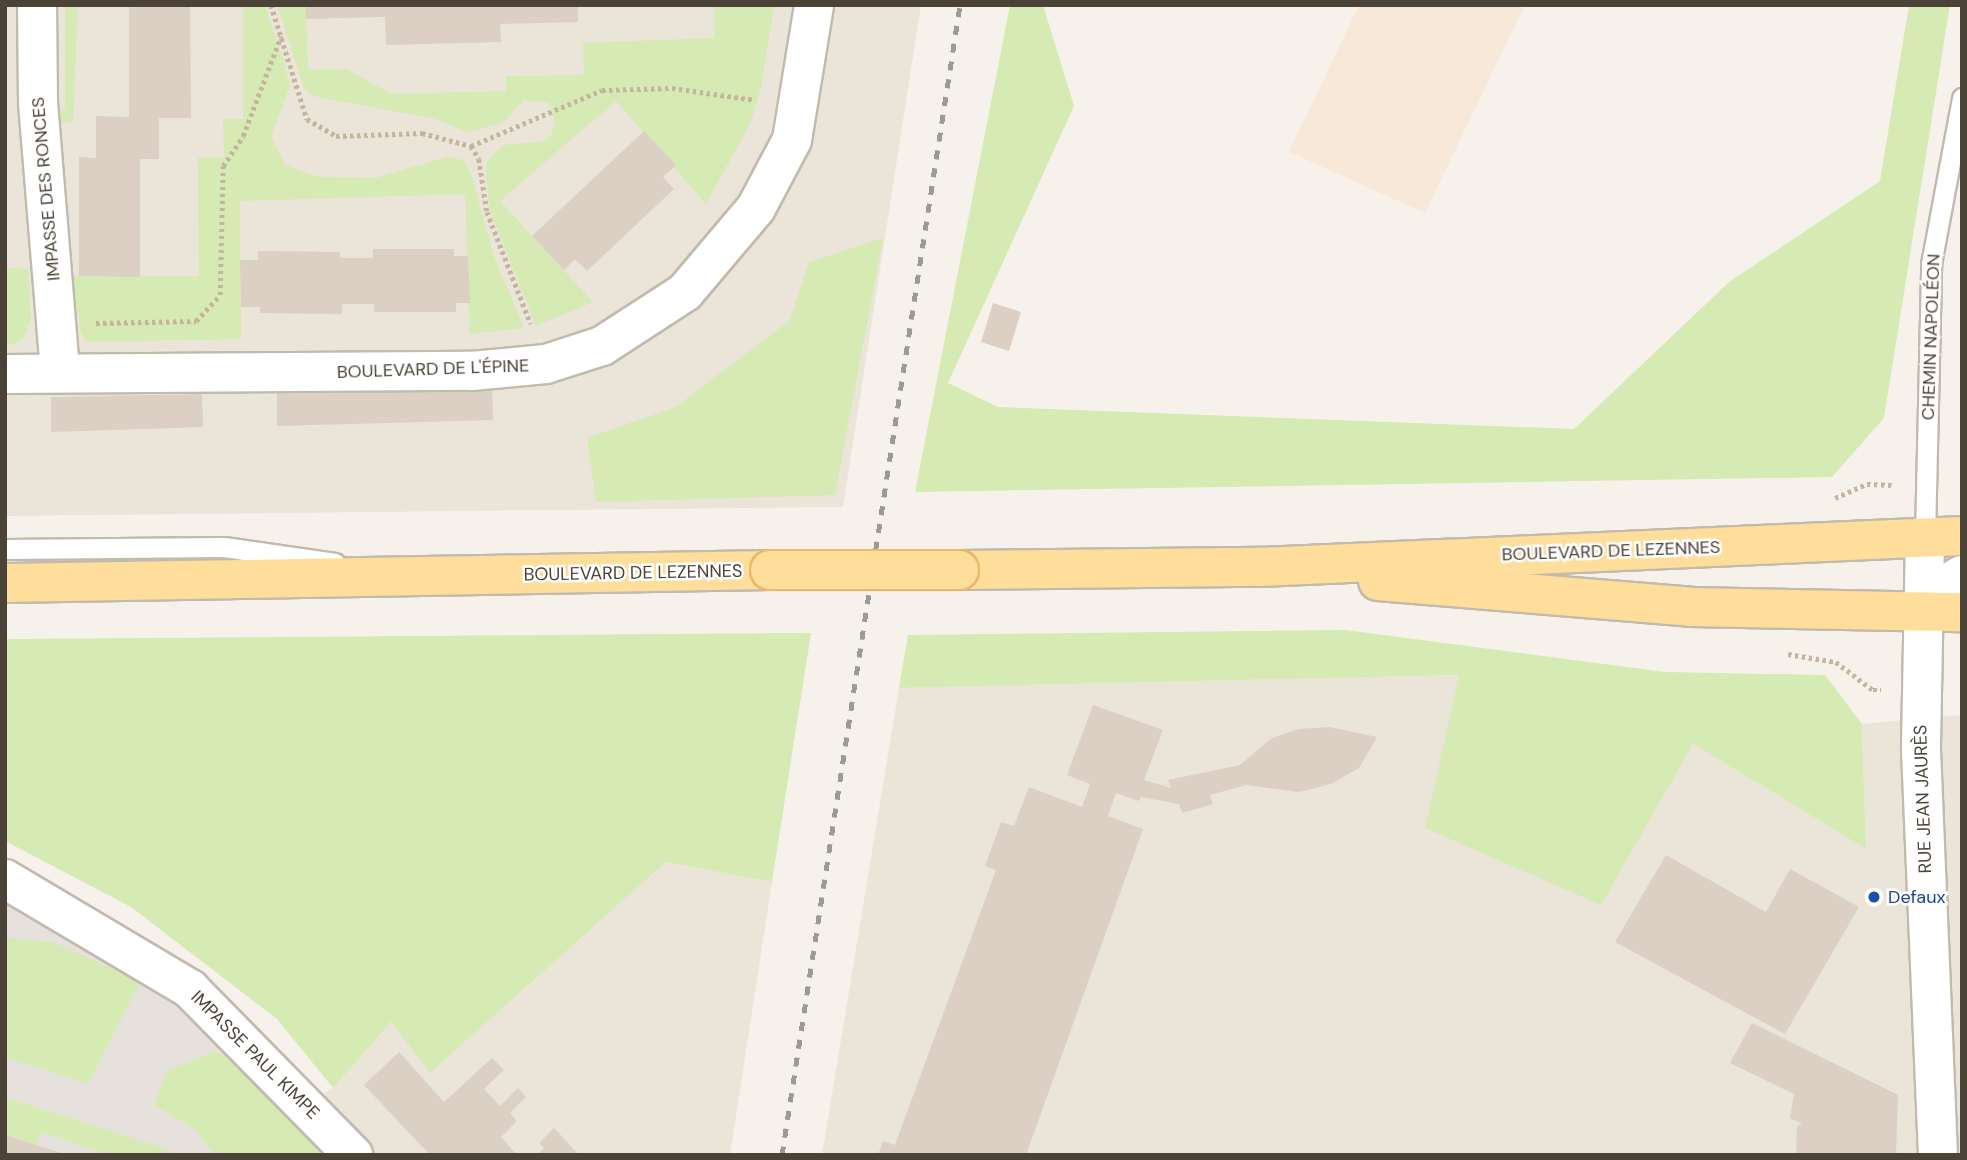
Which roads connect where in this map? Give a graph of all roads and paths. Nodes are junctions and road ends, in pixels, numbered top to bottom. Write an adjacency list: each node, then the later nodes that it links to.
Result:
1 (37, 5): 8 (street, IMPASSE DES RONCES)
2 (271, 5): 4 (path)
3 (814, 5): 6 (street, BOULEVARD DE L'ÉPINE)
4 (281, 36): 7 (path); 8 (path)
5 (1962, 98): 14 (lane, CHEMIN NAPOLÉON)
6 (797, 107): 7 (path); 9 (street, BOULEVARD DE L'ÉPINE)
7 (471, 146): 9 (path)
8 (57, 322): 10 (street, IMPASSE DES RONCES)
9 (546, 364): 10 (street, BOULEVARD DE L'ÉPINE)
10 (60, 372): 11 (street, BOULEVARD DE L'ÉPINE)
11 (5, 374)
12 (1879, 485): 13 (path)
13 (1835, 498)
14 (1944, 537): 16 (main road, BOULEVARD DE LEZENNES); 20 (street, RUE JEAN JAURÈS)
15 (5, 549): 18 (lane)
16 (1261, 567): 18 (main road, BOULEVARD DE LEZENNES, bridge); 20 (main road, BOULEVARD DE LEZENNES)
17 (1962, 575): 20 (street)
18 (423, 577): 19 (main road, BOULEVARD DE LEZENNES)
19 (5, 583)
20 (1922, 612): 21 (main road, BOULEVARD DE LEZENNES); 26 (street, RUE JEAN JAURÈS)
21 (1962, 612)
22 (1831, 661): 23 (path)
23 (1873, 690)
24 (5, 879): 25 (street, IMPASSE PAUL KIMPE)
25 (353, 1155)
26 (1938, 1155)

